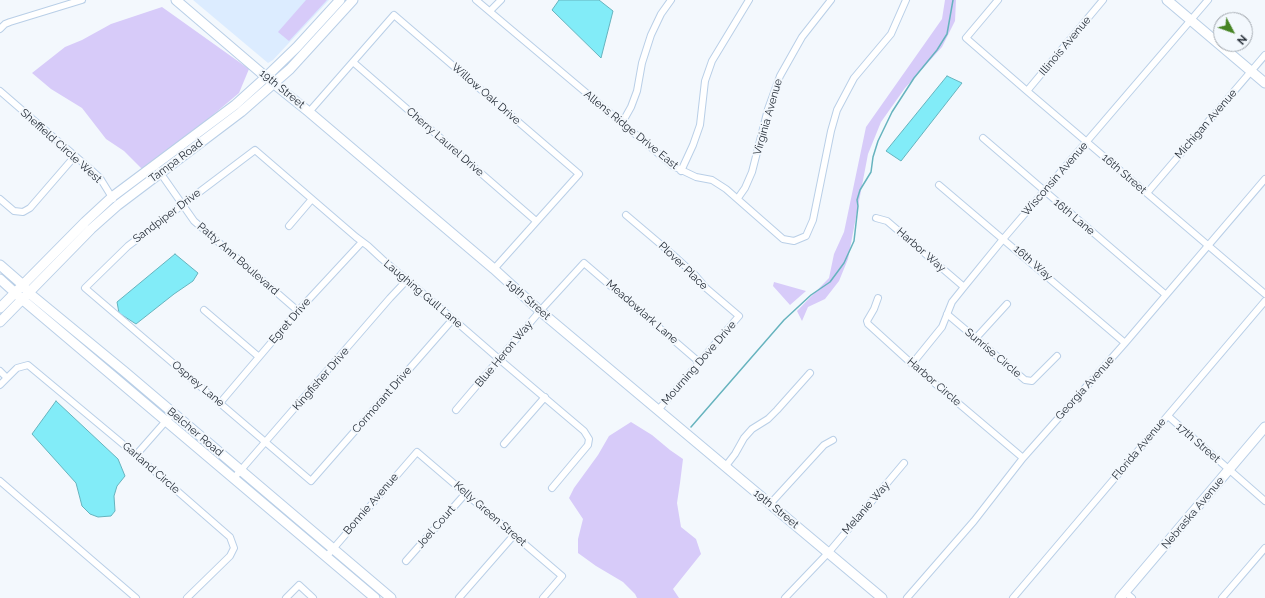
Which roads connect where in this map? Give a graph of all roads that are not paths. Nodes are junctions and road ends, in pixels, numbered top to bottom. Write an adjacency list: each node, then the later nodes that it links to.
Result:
1 (82, 0): 15 (street)
2 (176, 0): 22 (main road, 19th Street)
3 (340, 0): 22 (main road, Tampa Road)
4 (353, 0): 22 (main road, Tampa Road)
5 (476, 0): 16 (street, Allens Ridge Drive East)
6 (501, 0): 16 (street)
7 (749, 0): 33 (street)
8 (831, 0): 38 (street, Virginia Avenue)
9 (906, 0): 38 (street, Allens Ridge Drive East)
10 (998, 0): 25 (street, 16th Street)
11 (1103, 0): 25 (street, Illinois Avenue)
12 (1166, 0): 17 (main road)
13 (1208, 0): 17 (street, Wisconsin Avenue)
14 (668, 1): 27 (street)
15 (64, 3): 18 (street)
16 (490, 12): 27 (street, Allens Ridge Drive East)
17 (1190, 20): 21 (main road); 29 (street, Wisconsin Avenue)
18 (0, 30)
19 (1265, 55): 21 (street, Michigan Avenue)
20 (353, 62): 26 (street, Willow Oak Drive); 45 (street, Cherry Laurel Drive); 45 (street, Willow Oak Drive)
21 (1251, 71): 23 (main road); 37 (street, Michigan Avenue)
22 (270, 80): 26 (main road, 19th Street); 32 (main road, Tampa Road)
23 (1265, 83)
24 (0, 90): 31 (street, Sheffield Circle West)
25 (1026, 91): 29 (street, 16th Street)
26 (309, 112): 52 (main road, 19th Street)
27 (622, 123): 33 (street, Allens Ridge Drive East)
28 (983, 138): 36 (street, 16th Lane)
29 (1087, 141): 36 (street, Wisconsin Avenue); 37 (street, 16th Street)
30 (255, 150): 40 (street, Laughing Gull Lane); 42 (street, Sandpiper Drive)
31 (75, 156): 39 (street); 41 (street, Sheffield Circle West)
32 (157, 169): 41 (main road, Tampa Road); 42 (street, Patty Ann Boulevard)
33 (681, 171): 38 (street, Allens Ridge Drive East)
34 (1265, 179): 49 (street, Georgia Avenue)
35 (939, 185): 47 (street, 16th Way)
36 (1044, 191): 47 (street, Wisconsin Avenue); 60 (street, 16th Lane)
37 (1147, 193): 49 (street, 16th Street)
38 (738, 198)
39 (0, 199)
40 (312, 199): 46 (street); 48 (street, Laughing Gull Lane)
41 (115, 201): 55 (main road, Tampa Road); 61 (main road, Tampa Road)
42 (182, 204): 57 (street, Sandpiper Drive); 68 (street, Patty Ann Boulevard)
43 (626, 215): 70 (street, Plover Place)
44 (876, 218): 56 (street, Harbor Way)
45 (536, 221): 52 (street, Willow Oak Drive)
46 (289, 226)
47 (1004, 238): 56 (street, Wisconsin Avenue); 74 (street, 16th Way)
48 (362, 242): 54 (street, Laughing Gull Lane); 68 (street, Egret Drive)
49 (1209, 246): 59 (street, 16th Street); 60 (street, Georgia Avenue)
50 (584, 263): 67 (street, Blue Heron Way); 78 (street, Meadowlark Lane)
51 (0, 265): 55 (main road, Belcher Road)
52 (494, 269): 67 (main road, 19th Street)
53 (0, 279): 58 (main road, Belcher Road)
54 (407, 280): 71 (street, Laughing Gull Lane); 93 (street, Kingfisher Drive)
55 (23, 285): 58 (main road, Tampa Road); 61 (main road, Belcher Road)
56 (964, 287): 69 (street, Wisconsin Avenue)
57 (85, 288): 85 (street, Osprey Lane)
58 (16, 292): 61 (main road, Belcher Road); 65 (main road, Tampa Road)
59 (1265, 294)
60 (1166, 295): 74 (street, Georgia Avenue)
61 (26, 296): 72 (main road, Tampa Road); 88 (main road, Belcher Road); 90 (main road, Belcher Road)
62 (878, 298): 79 (street, Harbor Circle)
63 (1265, 301): 89 (street, Florida Avenue)
64 (1007, 304): 73 (street)
65 (0, 308)
66 (204, 310): 76 (street)
67 (540, 311): 77 (street, Blue Heron Way); 86 (main road, 19th Street)
68 (298, 312): 76 (street, Egret Drive)
69 (947, 314): 73 (street, Sunrise Circle); 79 (street, Wisconsin Avenue)
70 (739, 316): 78 (street, Mourning Dove Drive)
71 (453, 319): 77 (street, Laughing Gull Lane); 104 (street, Cormorant Drive)
72 (0, 322)
73 (976, 338): 75 (street, Sunrise Circle)
74 (1125, 343): 97 (street, Georgia Avenue)
75 (1057, 356)
76 (259, 357): 85 (street, Egret Drive)
77 (499, 359): 84 (street, Laughing Gull Lane); 87 (street, Blue Heron Way)
78 (699, 362): 86 (street, Mourning Dove Drive)
79 (912, 364): 97 (street, Harbor Circle)
80 (0, 371): 82 (street)
81 (810, 373): 99 (street)
82 (7, 378): 83 (street, Garland Circle); 96 (street, Garland Circle)
83 (0, 385)
84 (545, 397): 94 (street); 105 (street, Laughing Gull Lane)
85 (220, 403): 93 (street, Osprey Lane)
86 (659, 409): 99 (main road, 19th Street)
87 (456, 410)
88 (173, 413): 90 (street); 101 (main road, Belcher Road)
89 (1168, 416): 100 (street, 17th Street); 127 (street, Florida Avenue)
90 (166, 421): 96 (street); 102 (main road, Belcher Road)
91 (1265, 427): 100 (main road, Nebraska Avenue)
92 (833, 440): 108 (street)
93 (265, 442): 101 (street, Kingfisher Drive); 104 (street, Osprey Lane)
94 (504, 444)
95 (417, 452): 106 (street, Kelly Green Street); 111 (street, Bonnie Avenue)
96 (136, 455): 117 (street, Garland Circle)
97 (1024, 458): 126 (street, Georgia Avenue)
98 (904, 463): 112 (street, Melanie Way)
99 (725, 467): 108 (main road, 19th Street)
100 (1229, 469): 107 (street, 17th Street); 115 (main road, Nebraska Avenue)
101 (241, 471): 102 (street, Kingfisher Drive); 111 (main road, Belcher Road)
102 (234, 478): 113 (main road, Belcher Road)
103 (0, 481): 116 (street)
104 (311, 481)
105 (552, 488)
106 (466, 493): 109 (street, Kelly Green Street); 114 (street, Joel Court)
107 (1265, 501)
108 (770, 504): 112 (main road, 19th Street)
109 (514, 535): 122 (street); 123 (street, Kelly Green Street)
110 (1265, 548): 128 (street)
111 (333, 549): 113 (street, Bonnie Avenue); 121 (main road, Belcher Road)
112 (829, 552): 124 (street, Melanie Way); 125 (main road, 19th Street)
113 (326, 556): 120 (main road, Belcher Road)
114 (406, 561)
115 (1126, 596)
116 (136, 598)
117 (187, 598)
118 (286, 598): 119 (street)
119 (313, 598)
120 (375, 598)
121 (391, 598)
122 (459, 598)
123 (543, 598)
124 (785, 598)
125 (882, 598)
126 (908, 598)
127 (1013, 598)
128 (1222, 598)

